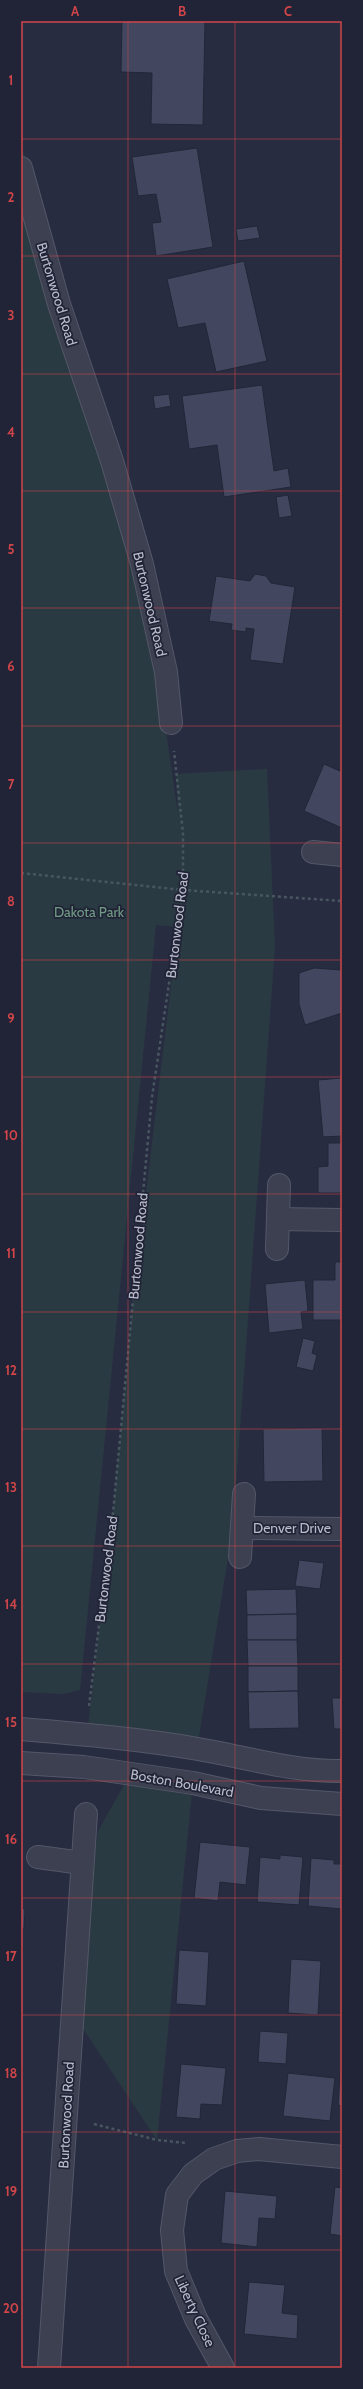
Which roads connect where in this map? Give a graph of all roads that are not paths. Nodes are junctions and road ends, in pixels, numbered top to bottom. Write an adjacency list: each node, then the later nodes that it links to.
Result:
1 (21, 168): 2 (street, Burtonwood Road)
2 (171, 723)
3 (313, 852): 4 (street)
4 (342, 855)
5 (279, 1184): 6 (street)
6 (278, 1219): 7 (street); 8 (street)
7 (342, 1220)
8 (277, 1249)
9 (244, 1494): 10 (street, Denver Drive)
10 (242, 1528): 11 (street, Denver Drive); 12 (street, Denver Drive)
11 (342, 1528)
12 (240, 1557)
13 (21, 1729): 15 (street)
14 (21, 1763): 16 (street, Boston Boulevard)
15 (342, 1771)
16 (342, 1804)
17 (86, 1814): 19 (street, Burtonwood Road)
18 (38, 1858): 19 (street)
19 (82, 1863): 21 (street, Burtonwood Road)
20 (342, 2157): 22 (street, Liberty Close)
21 (49, 2368)
22 (223, 2368)

